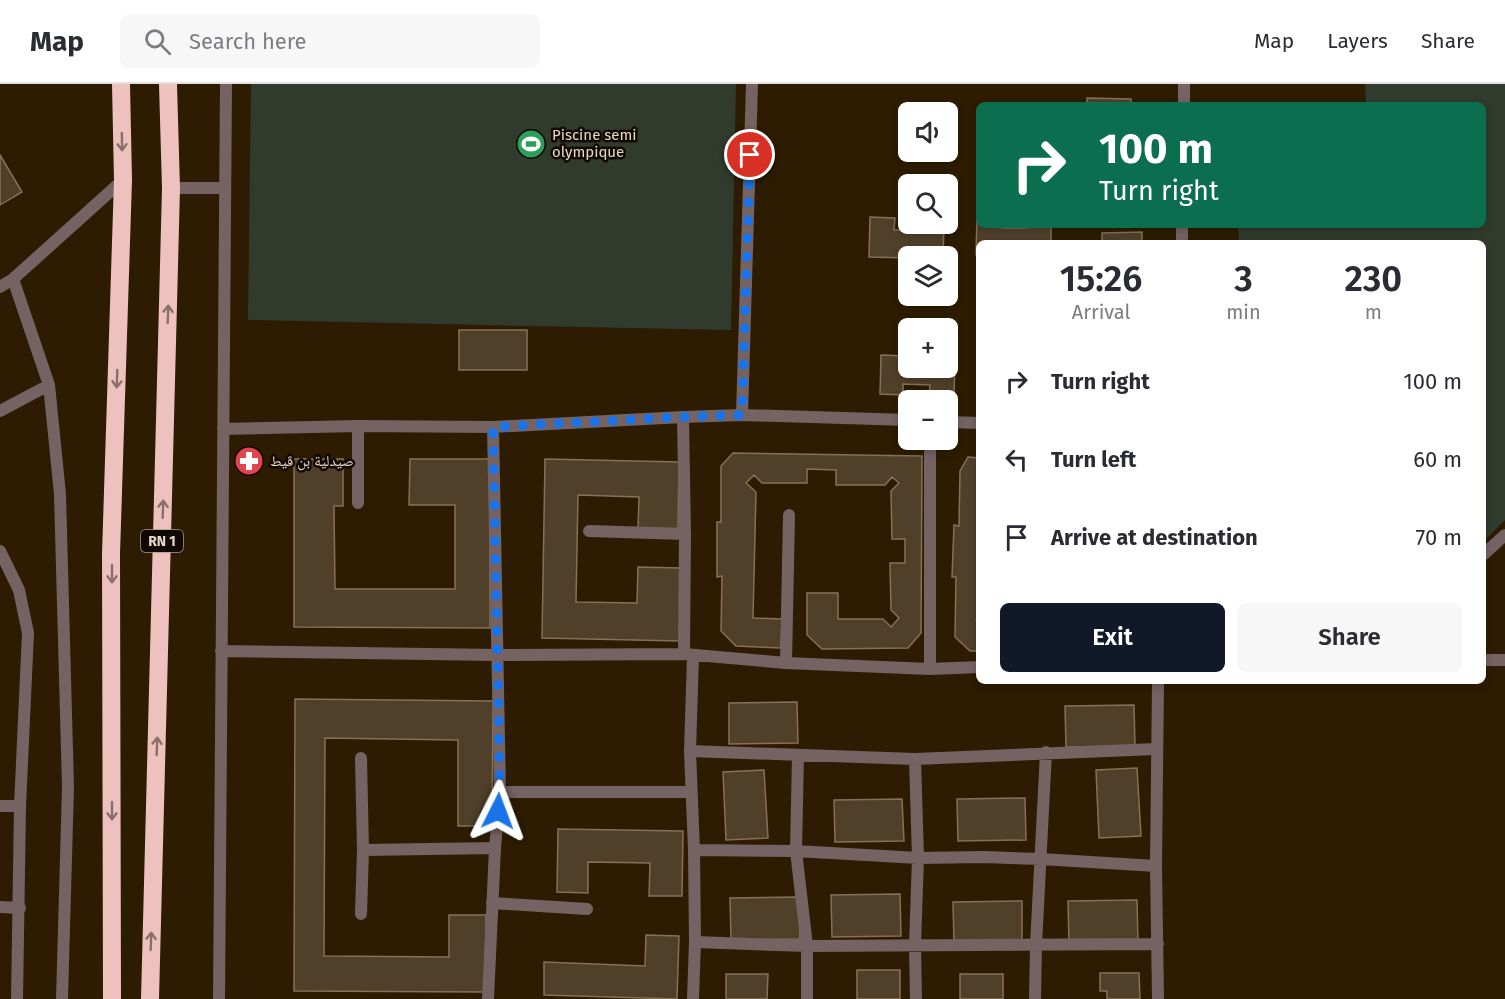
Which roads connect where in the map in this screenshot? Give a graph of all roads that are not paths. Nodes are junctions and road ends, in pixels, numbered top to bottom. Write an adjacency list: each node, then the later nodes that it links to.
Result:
1 (121, 84): 7 (highway, one-way to 7)
2 (168, 84): 8 (highway, RN 1)
3 (226, 84): 9 (street)
4 (752, 84): 14 (street)
5 (1184, 84): 6 (street)
6 (1184, 102)
7 (123, 180): 10 (street); 68 (highway, one-way to 68)
8 (171, 188): 9 (street); 69 (highway, RN 1, one-way to 8)
9 (224, 188): 21 (street)
10 (13, 279): 11 (street); 12 (street)
11 (0, 287)
12 (49, 385): 13 (street); 67 (street)
13 (0, 411)
14 (742, 415): 15 (street); 16 (street)
15 (683, 417): 20 (street); 26 (street)
16 (898, 420)
17 (958, 422): 18 (street)
18 (976, 423)
19 (358, 426): 20 (street); 21 (street); 23 (street)
20 (493, 427): 31 (street)
21 (223, 429): 30 (street)
22 (930, 450): 37 (street)
23 (358, 503)
24 (789, 515): 35 (street)
25 (589, 531): 26 (street)
26 (685, 534): 32 (street)
27 (1505, 536): 29 (street)
28 (0, 551): 48 (street)
29 (1486, 553)
30 (221, 651): 31 (street); 70 (street)
31 (497, 655): 32 (street); 45 (street)
32 (688, 655): 35 (street); 40 (street)
33 (1486, 660): 34 (street)
34 (1505, 660)
35 (786, 663): 37 (street)
36 (976, 667): 37 (street)
37 (930, 669)
38 (1158, 684): 39 (street)
39 (1156, 749): 41 (street); 55 (street)
40 (690, 751): 42 (street); 46 (street)
41 (1046, 752): 44 (street); 54 (street)
42 (798, 755): 44 (street); 52 (street)
43 (361, 758): 50 (street)
44 (915, 759): 53 (street)
45 (500, 792): 46 (street); 49 (street)
46 (691, 792): 51 (street)
47 (0, 806): 48 (street)
48 (20, 806): 58 (street)
49 (495, 848): 50 (street); 56 (street)
50 (363, 850): 60 (street)
51 (694, 850): 52 (street); 61 (street)
52 (796, 851): 53 (street); 65 (street)
53 (918, 858): 54 (street); 63 (street)
54 (1041, 859): 55 (street); 64 (street)
55 (1156, 866): 62 (street)
56 (492, 903): 59 (street); 71 (street)
57 (0, 907): 58 (street)
58 (20, 908): 66 (street)
59 (587, 909)
60 (361, 914)
61 (695, 942): 65 (street); 72 (street)
62 (1158, 944): 64 (street); 76 (street)
63 (915, 945): 64 (street); 65 (street); 74 (street)
64 (1036, 945): 75 (street)
65 (807, 946): 73 (street)
66 (17, 999)
67 (62, 999)
68 (112, 999)
69 (150, 999)
70 (219, 999)
71 (488, 999)
72 (693, 999)
73 (807, 999)
74 (916, 999)
75 (1035, 999)
76 (1158, 999)

